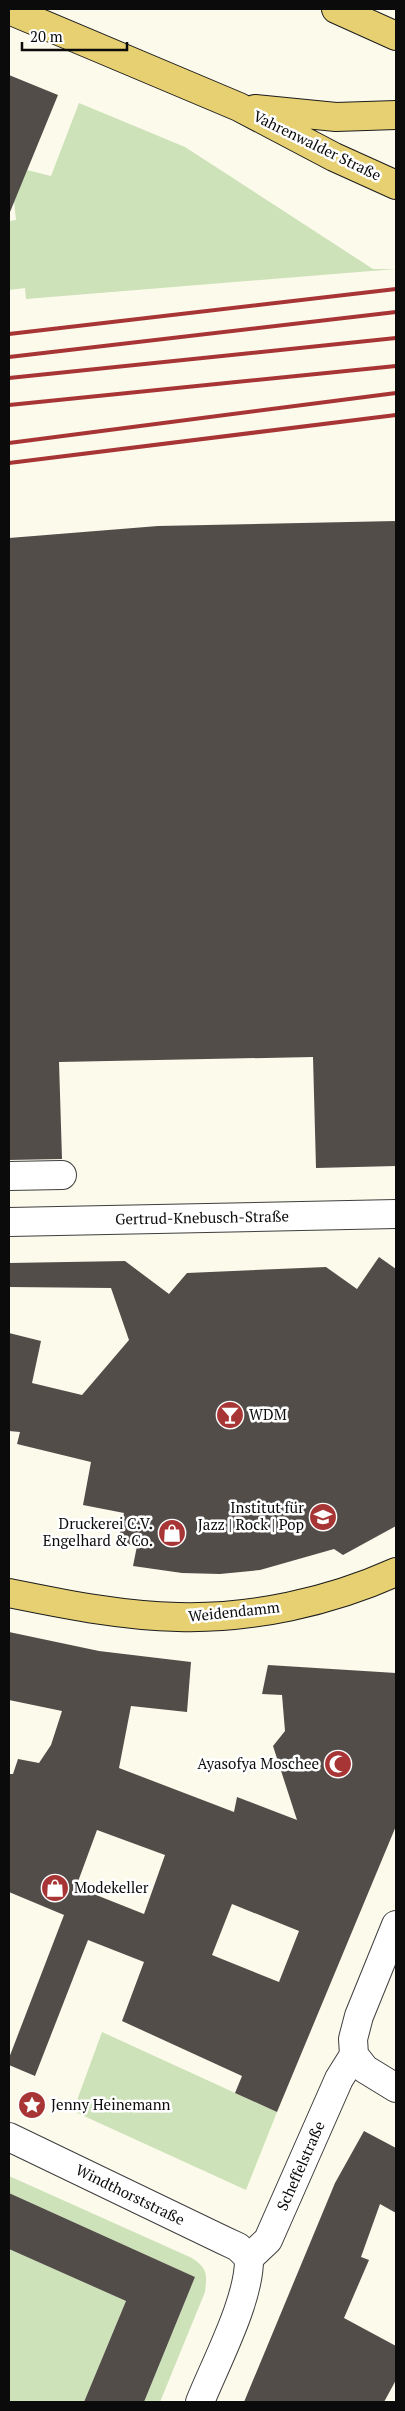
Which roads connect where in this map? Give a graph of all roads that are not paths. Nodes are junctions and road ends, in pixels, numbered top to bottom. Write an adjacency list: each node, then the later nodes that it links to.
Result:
1 (336, 9): 3 (main road)
2 (9, 10): 4 (main road, Vahrenwalder Straße)
3 (396, 36)
4 (239, 108): 5 (main road, Vahrenwalder Straße); 6 (main road, Vahrenwalder Straße)
5 (396, 115)
6 (396, 185)
7 (62, 1175): 8 (street)
8 (9, 1176)
9 (396, 1214): 10 (street, Gertrud-Knebusch-Straße)
10 (9, 1222)
11 (396, 1572): 12 (main road, Weidendamm)
12 (9, 1593)
13 (396, 1925): 14 (street, Scheffelstraße)
14 (354, 2055): 15 (street); 17 (street, Scheffelstraße)
15 (396, 2088)
16 (9, 2137): 17 (street, Windthorststraße)
17 (248, 2258): 18 (street)
18 (200, 2402)

